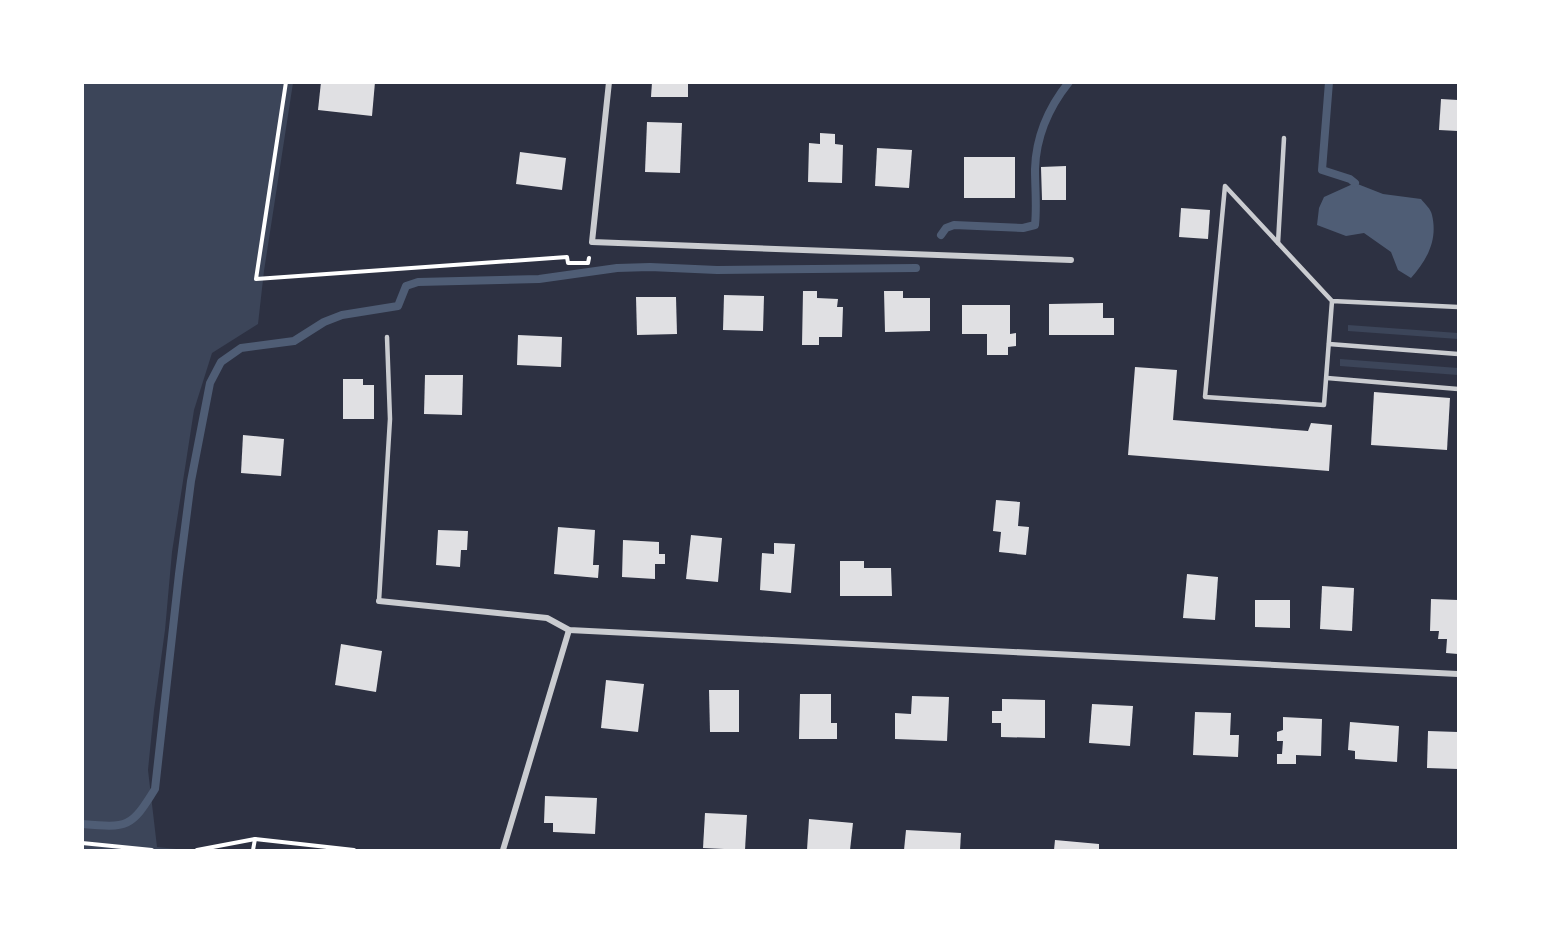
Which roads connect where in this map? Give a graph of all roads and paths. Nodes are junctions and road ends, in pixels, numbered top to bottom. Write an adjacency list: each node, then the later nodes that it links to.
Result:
1 (286, 82): 4 (path)
2 (609, 82): 4 (street)
3 (1284, 138): 5 (lane)
4 (592, 242): 6 (street)
5 (1278, 243): 7 (lane); 12 (lane)
6 (1071, 260)
7 (1332, 301): 8 (lane); 10 (lane)
8 (1458, 307)
9 (387, 337): 14 (lane)
10 (1329, 344): 11 (lane); 12 (lane)
11 (1458, 354)
12 (1327, 378): 13 (lane)
13 (1458, 388)
14 (379, 601): 15 (street)
15 (569, 630): 16 (street); 23 (street)
16 (1458, 674)
17 (255, 839): 20 (path); 21 (path); 22 (path)
18 (82, 843): 19 (path)
19 (152, 850)
20 (197, 850)
21 (253, 850)
22 (354, 850)
23 (503, 850)

